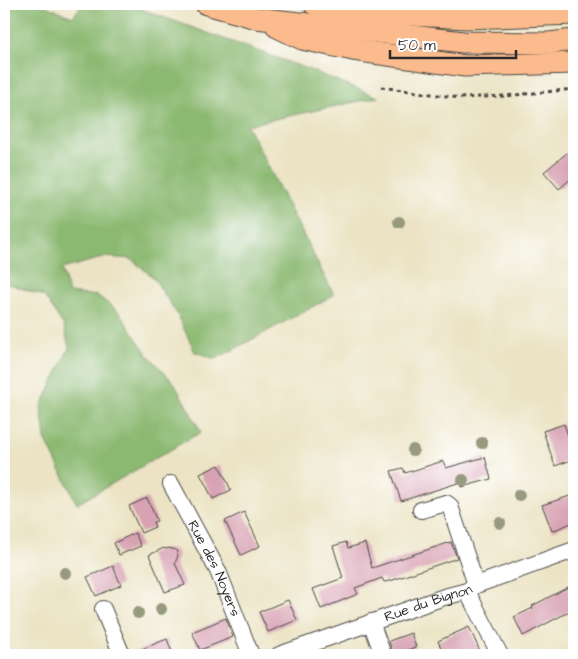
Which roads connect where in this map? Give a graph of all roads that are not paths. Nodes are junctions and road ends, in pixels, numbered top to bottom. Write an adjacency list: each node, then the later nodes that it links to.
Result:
1 (206, 4): 4 (main road)
2 (314, 4): 3 (main road)
3 (574, 14)
4 (256, 18): 5 (main road); 6 (main road)
5 (574, 40)
6 (574, 63)
7 (171, 484): 14 (street, Rue des Noyers)
8 (422, 510): 10 (street)
9 (574, 550): 10 (street, Rue du Bignon)
10 (472, 588): 12 (street, Rue du Bignon); 17 (street)
11 (103, 609): 13 (street)
12 (371, 622): 15 (street, Rue du Bignon); 16 (street)
13 (122, 655)
14 (251, 655)
15 (279, 655)
16 (383, 655)
17 (500, 655)

